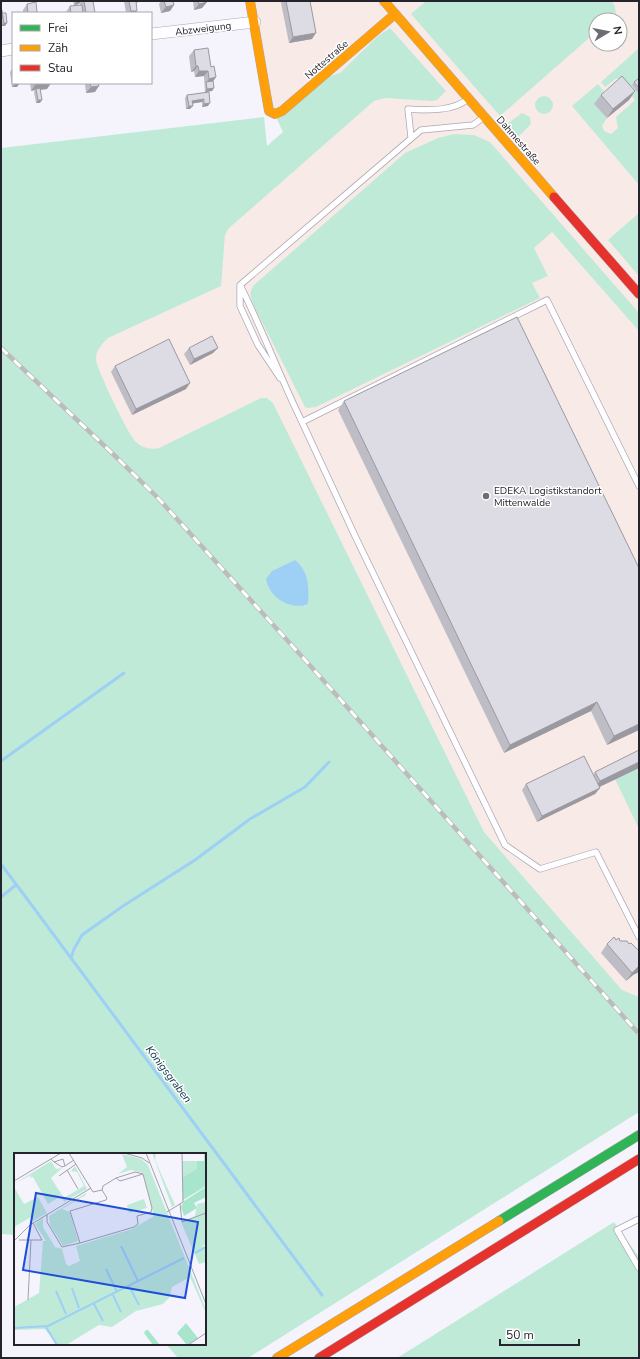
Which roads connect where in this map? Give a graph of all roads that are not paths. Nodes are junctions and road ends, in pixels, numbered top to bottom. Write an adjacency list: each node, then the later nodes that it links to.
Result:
1 (250, 1): 4 (main road)
2 (384, 1): 3 (main road, Dahmestraße)
3 (395, 14): 4 (main road, Nottestraße); 8 (main road, Dahmestraße)
4 (255, 22): 5 (street, Abzweigung)
5 (152, 34)
6 (12, 50): 7 (street)
7 (1, 51)
8 (468, 99): 9 (main road, Dahmestraße); 10 (lane)
9 (484, 117): 10 (lane); 12 (main road, Dahmestraße)
10 (411, 137): 11 (lane)
11 (240, 285): 13 (lane); 13 (lane)
12 (639, 294)
13 (280, 378): 14 (lane)
14 (302, 422): 15 (lane); 16 (lane)
15 (639, 486)
16 (639, 937)
17 (639, 1136): 21 (main road)
18 (639, 1159): 22 (main road)
19 (639, 1218): 20 (lane)
20 (639, 1268)
21 (277, 1358)
22 (319, 1358)

